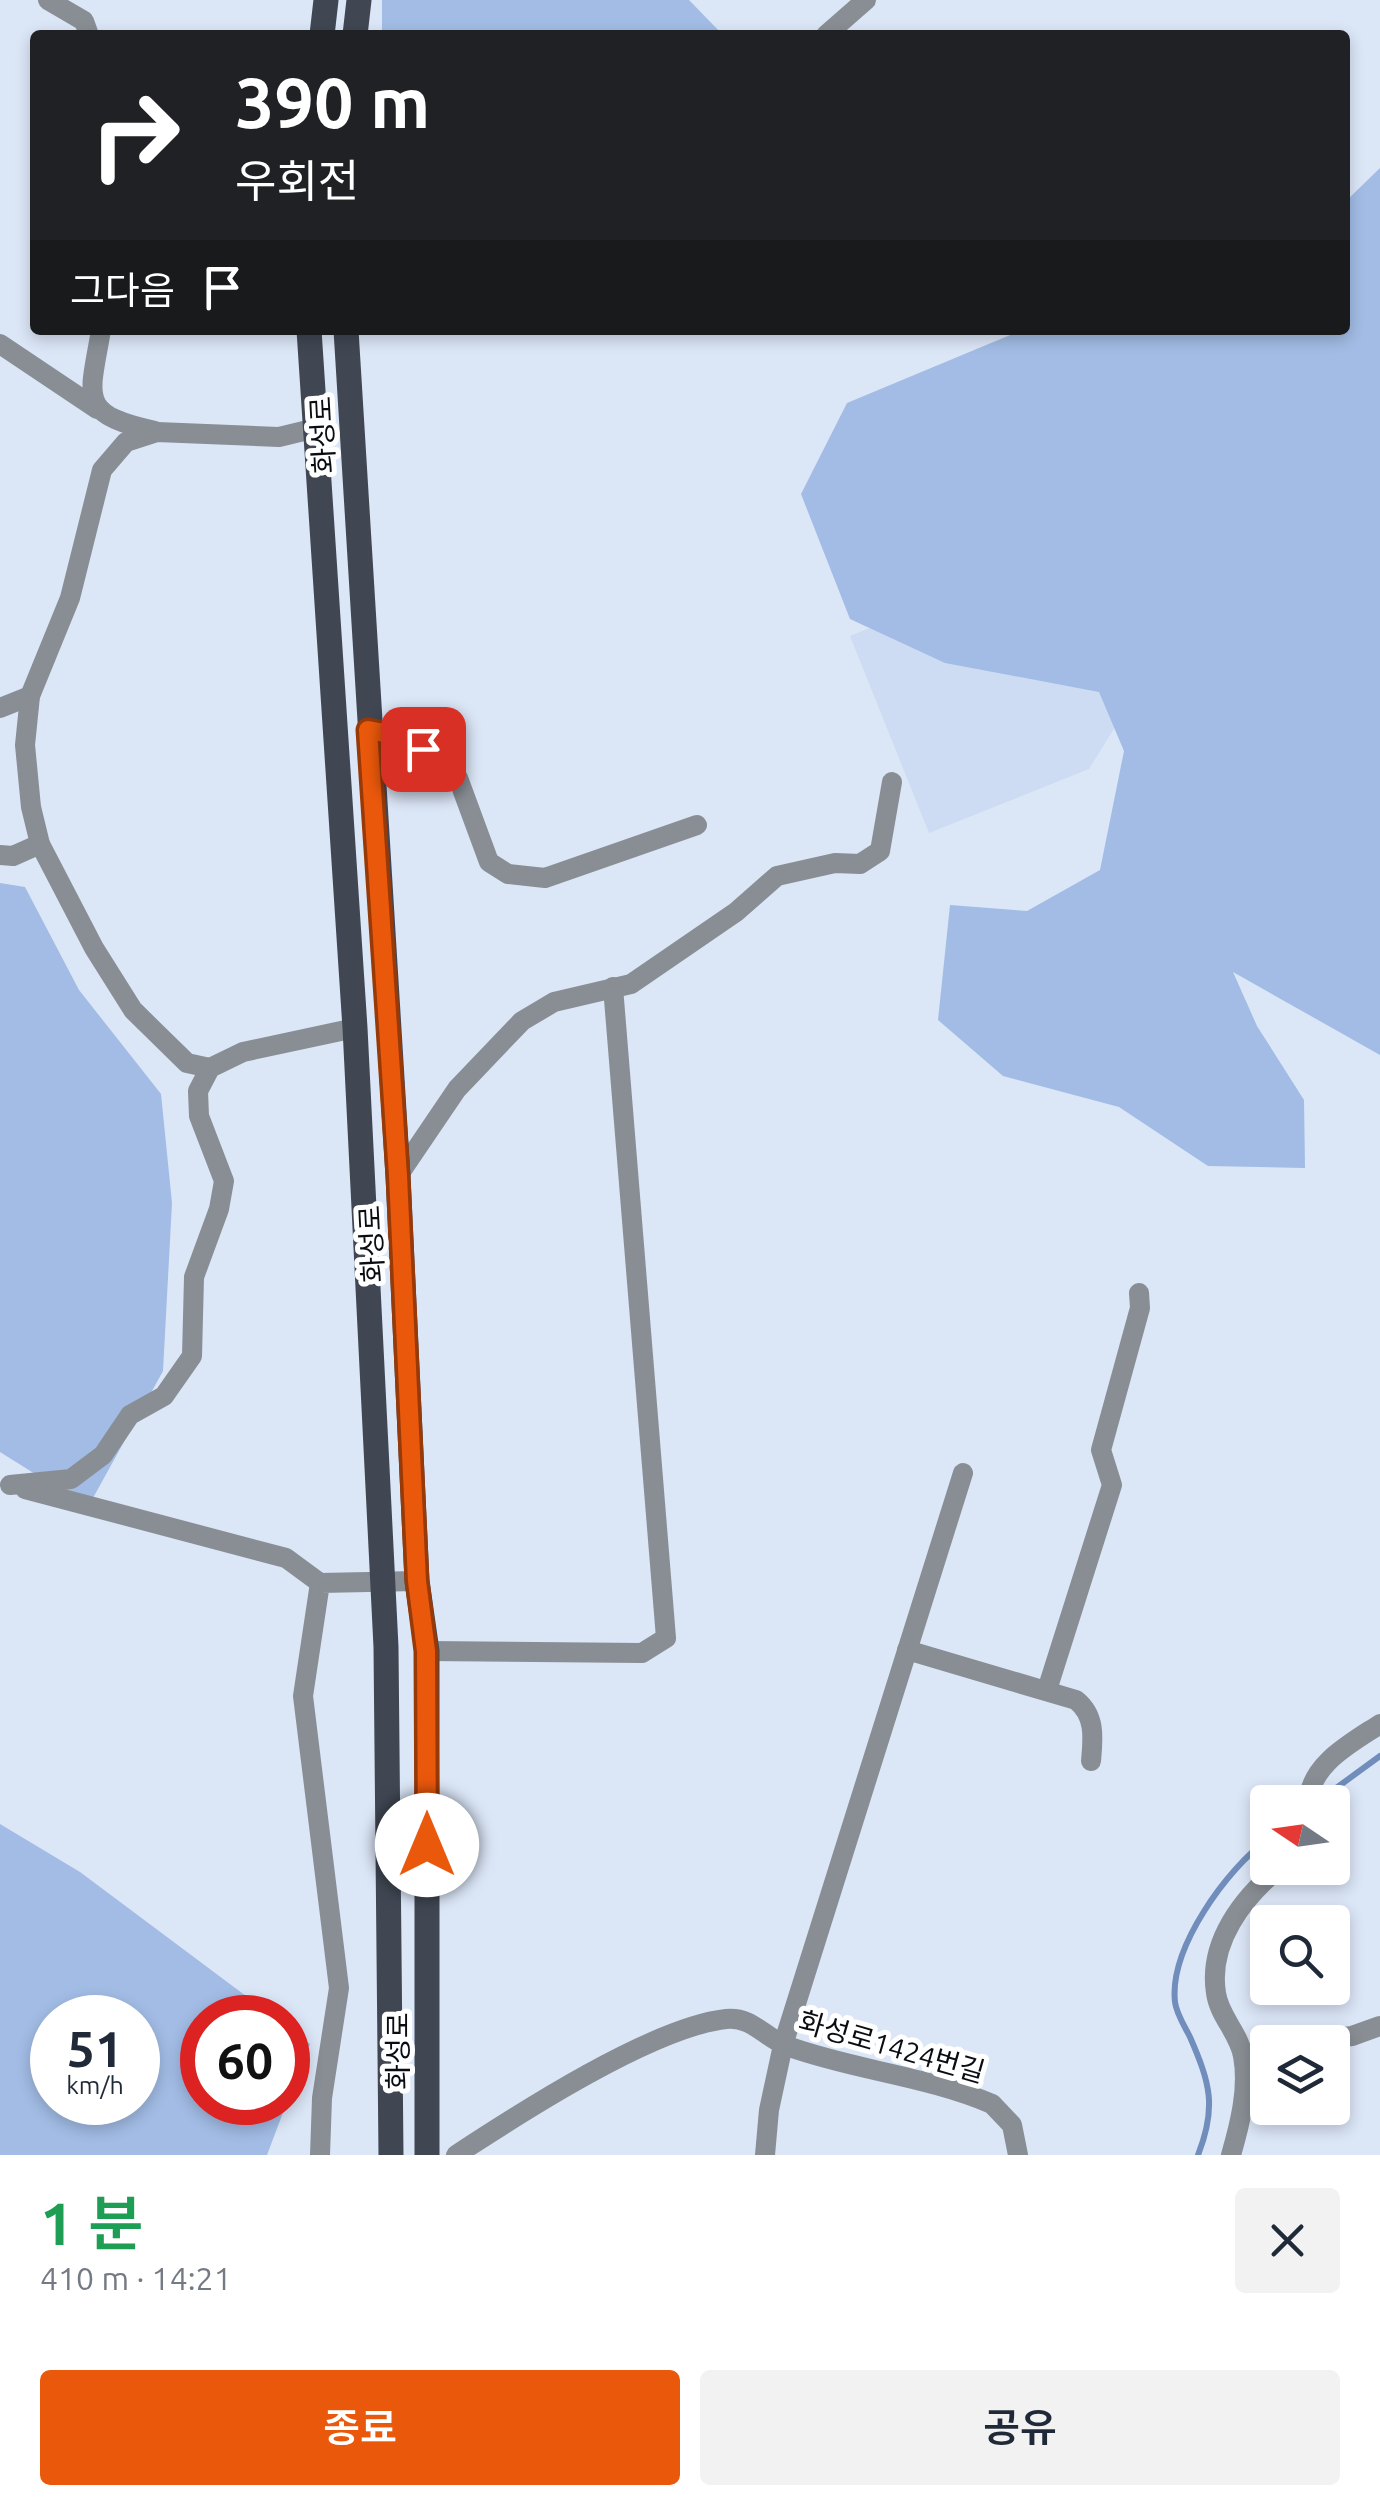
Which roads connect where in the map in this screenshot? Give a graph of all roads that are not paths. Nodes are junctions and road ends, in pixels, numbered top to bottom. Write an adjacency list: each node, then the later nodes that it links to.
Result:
1 (48, 0): 5 (street)
2 (326, 0): 6 (main road)
3 (360, 0): 7 (main road)
4 (866, 0): 8 (street)
5 (88, 30)
6 (323, 30)
7 (356, 30)
8 (832, 30)
9 (100, 335): 13 (street)
10 (309, 335): 14 (main road, 화성로)
11 (346, 335): 18 (main road, 화성로)
12 (0, 344): 13 (street)
13 (97, 408): 15 (street)
14 (312, 429): 15 (street); 24 (main road, 화성로)
15 (157, 432): 16 (street)
16 (30, 696): 17 (street); 21 (street)
17 (0, 708)
18 (368, 730): 20 (street); 26 (main road, 화성로)
19 (892, 782): 23 (street)
20 (697, 825)
21 (40, 844): 22 (street); 25 (street)
22 (0, 855)
23 (613, 988): 26 (street); 34 (street)
24 (355, 1028): 25 (street); 31 (main road, 화성로)
25 (210, 1068): 29 (street)
26 (398, 1176): 30 (main road, 화성로)
27 (1139, 1293): 35 (street)
28 (964, 1473): 33 (street)
29 (5, 1483): 32 (street)
30 (417, 1581): 31 (street); 34 (main road, 화성로)
31 (382, 1582): 32 (street); 46 (main road, 화성로)
32 (320, 1583): 45 (street)
33 (907, 1650): 35 (street); 42 (street)
34 (426, 1651): 47 (main road, 화성로)
35 (1046, 1690): 37 (street)
36 (1380, 1724): 38 (street)
37 (1091, 1762)
38 (1310, 1785)
39 (1262, 1885): 44 (street)
40 (1380, 2026): 41 (street)
41 (1350, 2036)
42 (783, 2044): 48 (street, 화성로1424번길); 49 (street); 50 (street, 화성로1424번길)
43 (1250, 2059): 44 (street)
44 (1244, 2062): 51 (street)
45 (320, 2155)
46 (391, 2155)
47 (427, 2155)
48 (456, 2155)
49 (766, 2155)
50 (1018, 2155)
51 (1231, 2155)

